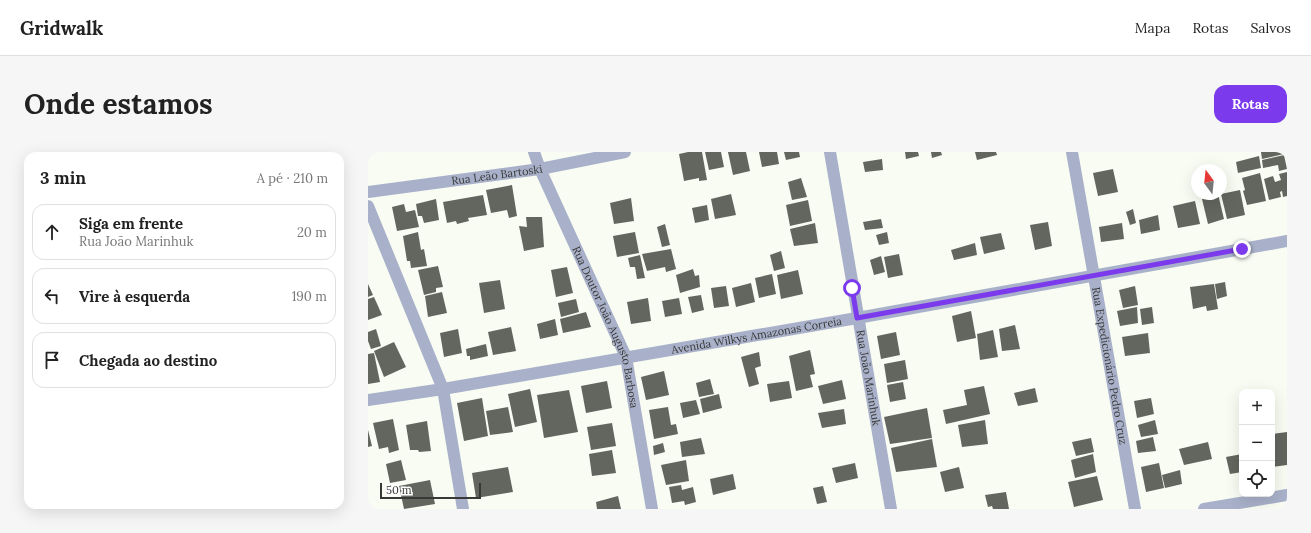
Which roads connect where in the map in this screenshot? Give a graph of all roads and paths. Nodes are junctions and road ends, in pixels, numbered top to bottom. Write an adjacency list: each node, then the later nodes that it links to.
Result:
1 (534, 152): 5 (street, Rua Doutor João Augusto Barbosa)
2 (625, 152): 5 (street, Rua Leão Bartoski)
3 (830, 152): 10 (street, Rua João Marinhuk)
4 (1072, 152): 9 (street, Rua Expedicionário Pedro Cruz)
5 (540, 169): 6 (street, Rua Leão Bartoski); 11 (street, Rua Doutor João Augusto Barbosa)
6 (368, 192)
7 (368, 206): 12 (street)
8 (1287, 241): 9 (street, Avenida Wilkys Amazonas Correia)
9 (1094, 276): 10 (street, Avenida Wilkys Amazonas Correia); 18 (street, Rua Expedicionário Pedro Cruz)
10 (857, 318): 11 (street, Avenida Wilkys Amazonas Correia); 17 (street, Rua João Marinhuk)
11 (626, 357): 12 (street, Avenida Wilkys Amazonas Correia); 16 (street, Rua Doutor João Augusto Barbosa)
12 (443, 389): 13 (street, Avenida Wilkys Amazonas Correia); 15 (street)
13 (368, 400)
14 (1287, 494): 19 (street)
15 (463, 509)
16 (652, 509)
17 (891, 509)
18 (1135, 509)
19 (1204, 509)

